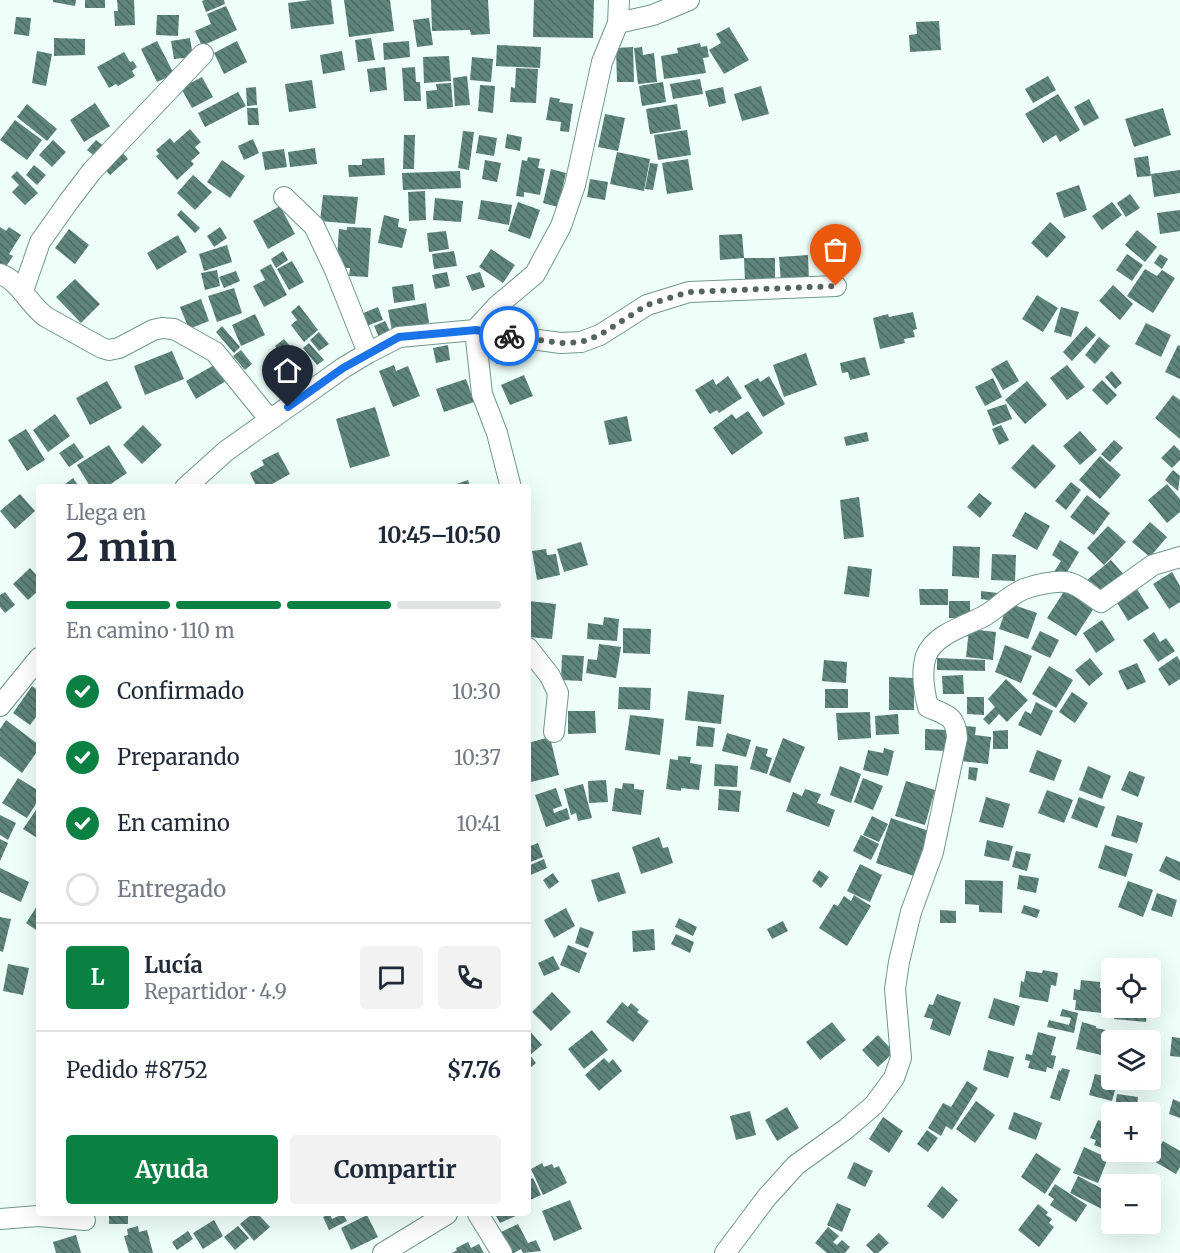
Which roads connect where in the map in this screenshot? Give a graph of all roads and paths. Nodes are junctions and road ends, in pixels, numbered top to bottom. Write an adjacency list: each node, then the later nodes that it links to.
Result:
1 (619, 0): 3 (street)
2 (689, 0): 3 (street)
3 (618, 23): 9 (street)
4 (202, 54): 8 (street)
5 (284, 197): 10 (street)
6 (0, 274): 8 (street)
7 (836, 286): 9 (street)
8 (23, 291): 11 (street)
9 (476, 330): 10 (street); 13 (street)
10 (368, 353): 11 (street)
11 (270, 420): 12 (street)
12 (189, 484)
13 (510, 484)
14 (1180, 557): 25 (street)
15 (531, 652): 18 (street)
16 (32, 678): 17 (street)
17 (0, 706)
18 (554, 732)
19 (444, 1216): 23 (street)
20 (479, 1216): 24 (street)
21 (0, 1219): 22 (street)
22 (85, 1220)
23 (383, 1253)
24 (502, 1253)
25 (725, 1253)

